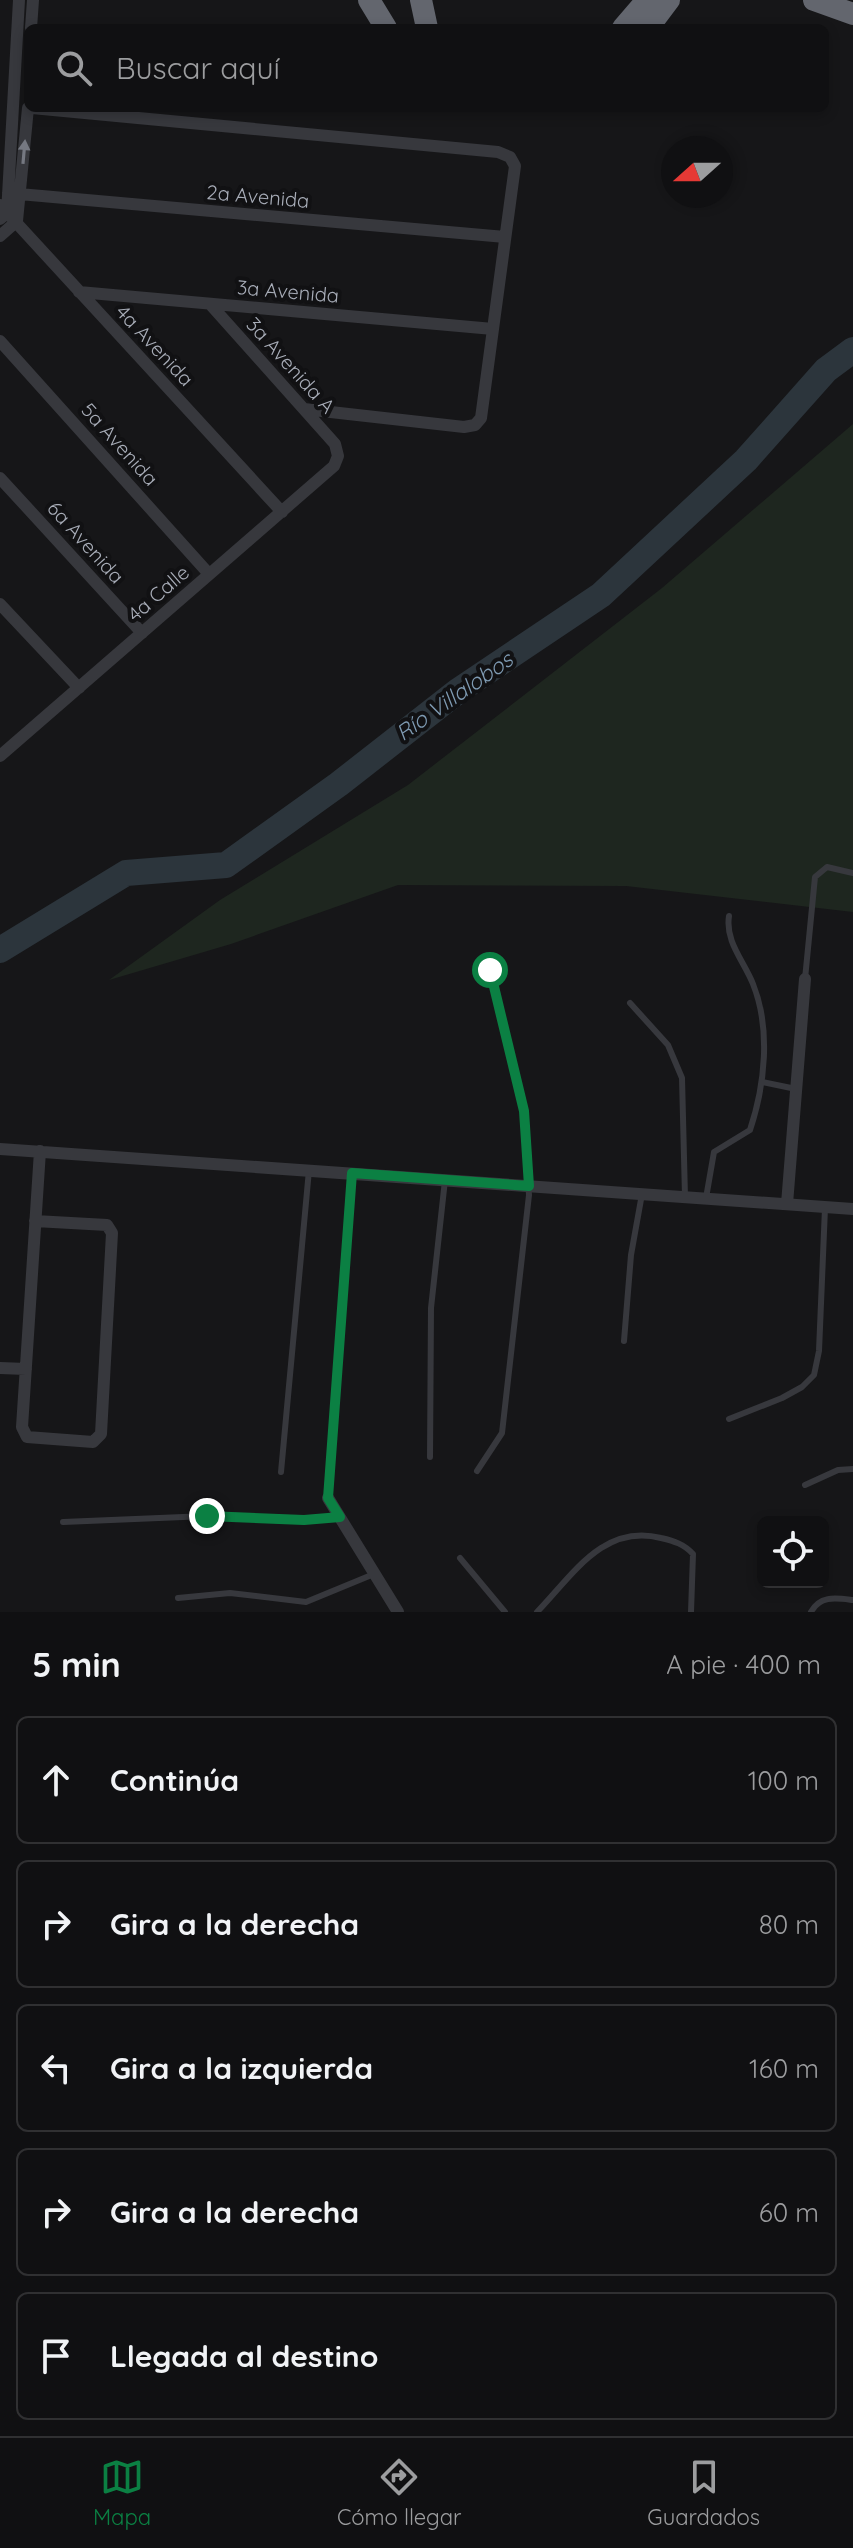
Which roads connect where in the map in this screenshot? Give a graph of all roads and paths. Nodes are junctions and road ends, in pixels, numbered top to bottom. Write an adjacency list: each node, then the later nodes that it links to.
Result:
1 (19, 0): 15 (street)
2 (33, 0): 9 (street)
3 (369, 0): 10 (highway)
4 (421, 0): 11 (highway)
5 (647, 0): 12 (highway)
6 (669, 0): 13 (highway)
7 (821, 3): 8 (highway)
8 (853, 14)
9 (31, 24)
10 (384, 24)
11 (426, 24)
12 (626, 24)
13 (651, 24)
14 (0, 87): 15 (street)
15 (13, 101): 16 (street); 19 (street)
16 (24, 106)
17 (28, 112): 19 (street, one-way to 17)
18 (72, 112): 22 (street)
19 (14, 195): 20 (street); 22 (street, 2a Avenida)
20 (6, 215): 21 (street); 23 (street, 4a Avenida)
21 (0, 236)
22 (505, 237): 25 (street)
23 (79, 292): 24 (street, 3a Avenida); 30 (street, 4a Avenida)
24 (210, 304): 25 (street, 3a Avenida); 27 (street, 3a Avenida A)
25 (493, 329): 27 (street)
26 (0, 341): 31 (street, 5a Avenida)
27 (304, 409): 28 (street, 3a Avenida A)
28 (338, 456): 30 (street, 4a Calle)
29 (0, 478): 33 (street, 6a Avenida)
30 (282, 512): 31 (street, 4a Calle)
31 (209, 574): 33 (street, 4a Calle)
32 (0, 604): 34 (street)
33 (142, 633): 34 (street, 4a Calle)
34 (79, 688): 35 (street, 4a Calle)
35 (2, 751)
36 (853, 873): 39 (lane)
37 (729, 916): 41 (lane)
38 (490, 970): 48 (lane)
39 (805, 979): 42 (street)
40 (630, 1003): 50 (lane)
41 (762, 1082): 42 (lane); 51 (lane)
42 (796, 1089): 52 (street)
43 (0, 1149): 44 (street)
44 (40, 1151): 45 (street); 55 (street)
45 (309, 1170): 46 (street); 63 (lane)
46 (352, 1173): 47 (street); 65 (lane)
47 (445, 1180): 48 (street); 60 (lane)
48 (529, 1186): 49 (street); 62 (lane)
49 (642, 1194): 50 (street); 56 (lane)
50 (685, 1197): 51 (street)
51 (706, 1198): 52 (street)
52 (787, 1204): 53 (street)
53 (825, 1207): 54 (street); 59 (lane)
54 (853, 1209)
55 (35, 1221): 58 (street); 58 (street)
56 (624, 1341)
57 (0, 1368): 58 (street)
58 (26, 1369)
59 (729, 1419)
60 (430, 1457)
61 (853, 1469): 64 (lane)
62 (477, 1471)
63 (281, 1472)
64 (805, 1485)
65 (328, 1498): 66 (street)
66 (340, 1517): 67 (lane); 69 (street)
67 (63, 1522)
68 (460, 1558): 73 (lane)
69 (374, 1574): 70 (lane); 72 (street)
70 (178, 1598)
71 (853, 1600): 76 (lane)
72 (398, 1612)
73 (505, 1612)
74 (537, 1612): 75 (lane)
75 (691, 1612)
76 (811, 1612)

